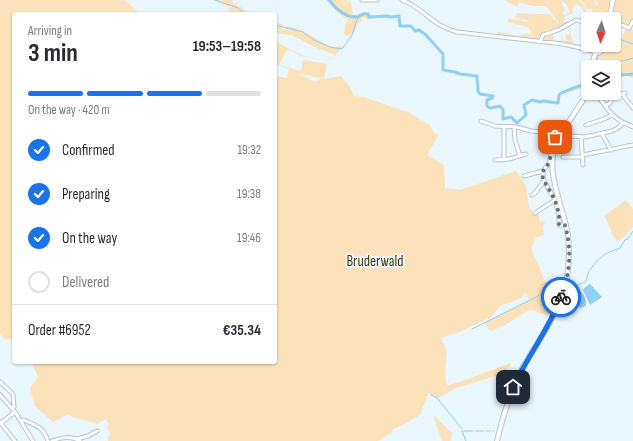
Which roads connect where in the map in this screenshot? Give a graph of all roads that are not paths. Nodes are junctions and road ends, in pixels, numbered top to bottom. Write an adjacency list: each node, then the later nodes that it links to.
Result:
1 (365, 0): 2 (street)
2 (377, 0)
3 (402, 0): 9 (street)
4 (613, 0): 5 (main road)
5 (610, 12)
6 (581, 21): 9 (street)
7 (633, 21): 8 (street)
8 (621, 25)
9 (540, 42): 10 (street)
10 (581, 48)
11 (595, 52): 12 (street); 13 (main road)
12 (602, 52)
13 (593, 60)
14 (584, 100): 25 (main road)
15 (601, 100): 16 (street)
16 (605, 106): 17 (street); 18 (street)
17 (633, 108)
18 (612, 115): 20 (street); 21 (street)
19 (480, 121): 23 (street)
20 (623, 123): 22 (street); 26 (street)
21 (586, 125)
22 (633, 126)
23 (504, 127): 24 (street); 35 (street)
24 (514, 127): 25 (street); 31 (street)
25 (559, 134): 27 (street); 37 (street); 43 (main road)
26 (602, 134): 27 (street); 29 (street)
27 (581, 137): 32 (street)
28 (633, 145): 29 (street)
29 (611, 150): 32 (street)
30 (526, 154): 31 (street)
31 (520, 156): 35 (street)
32 (583, 156): 33 (street); 36 (street)
33 (563, 157)
34 (496, 160): 35 (street)
35 (504, 160)
36 (583, 165)
37 (543, 171): 38 (street); 39 (street)
38 (524, 176)
39 (544, 181): 40 (street); 41 (street)
40 (532, 195)
41 (555, 200): 42 (street); 43 (street)
42 (535, 213)
43 (565, 225): 56 (main road)
44 (0, 382): 46 (street)
45 (0, 395): 46 (street)
46 (12, 408): 47 (street)
47 (15, 412): 48 (street); 49 (street)
48 (0, 422): 52 (street)
49 (21, 422): 53 (street); 54 (street)
50 (97, 431): 51 (street)
51 (78, 440): 55 (street)
52 (15, 441)
53 (33, 441)
54 (48, 441)
55 (52, 441)
56 (497, 441)

